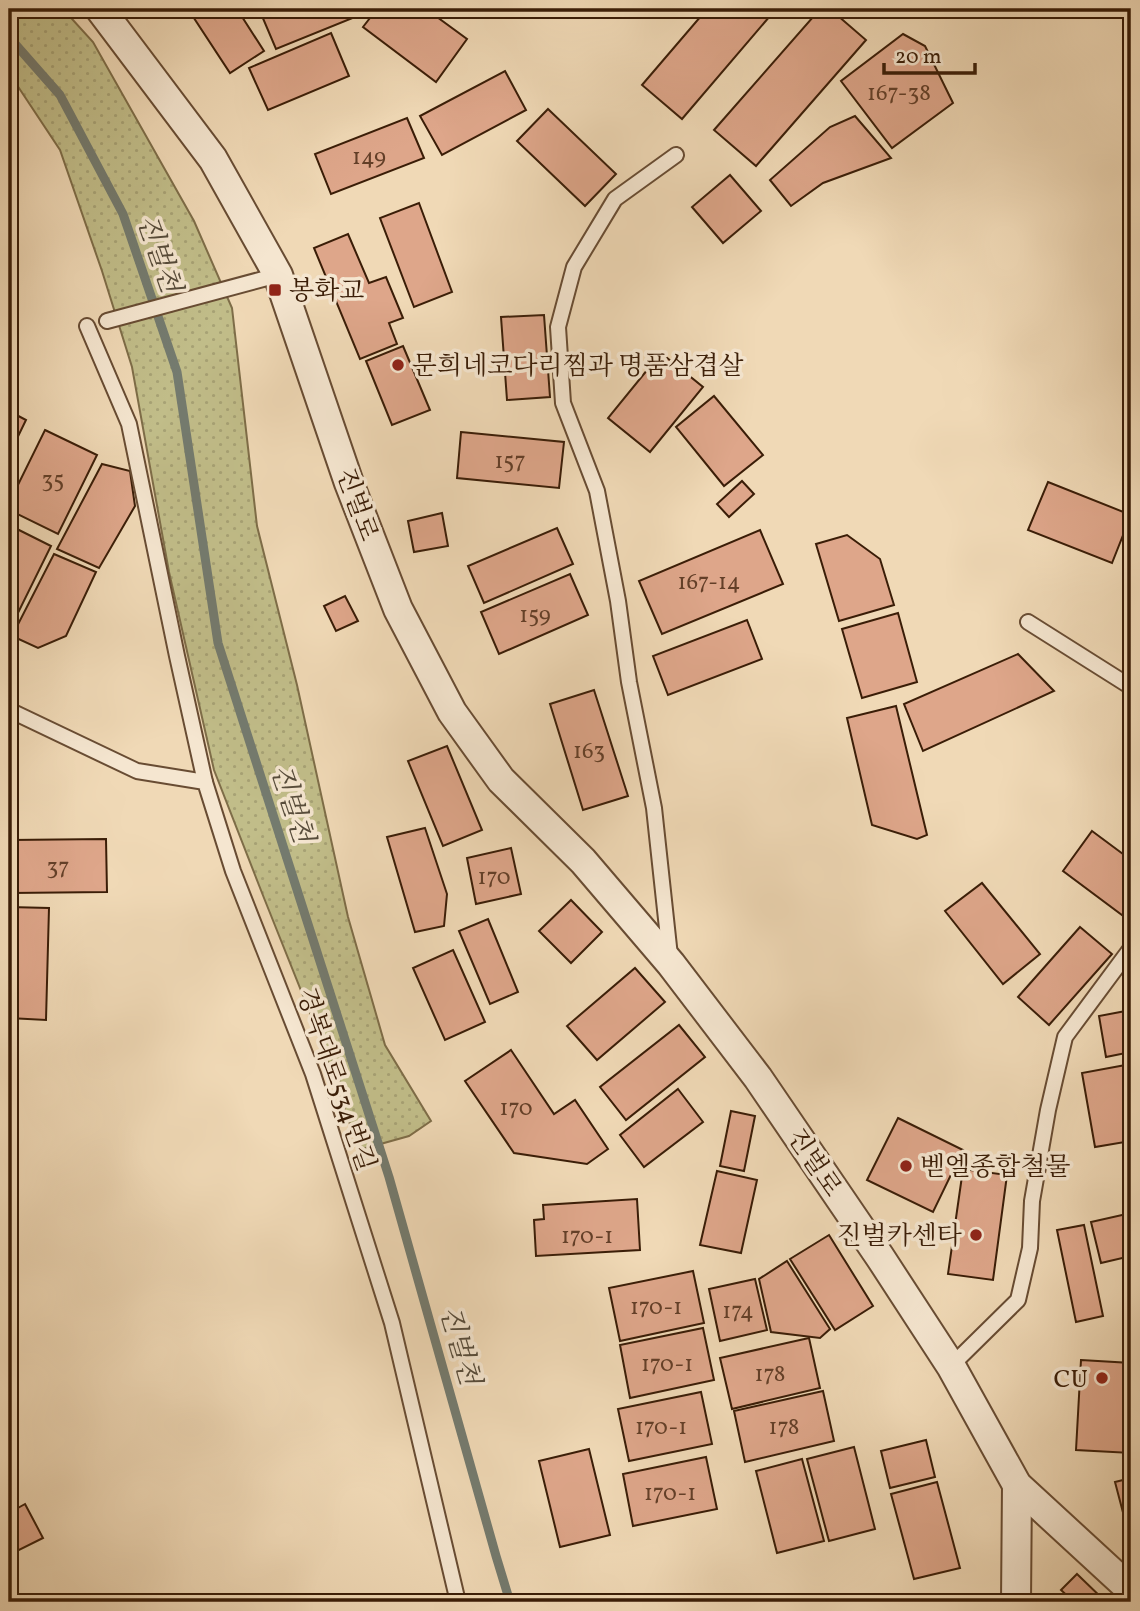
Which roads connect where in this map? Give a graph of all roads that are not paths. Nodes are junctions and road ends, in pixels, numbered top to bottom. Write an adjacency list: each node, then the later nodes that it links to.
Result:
1 (100, 9): 3 (street, 진벌로)
2 (676, 155): 11 (lane)
3 (278, 275): 4 (lane); 11 (street, 진벌로)
4 (107, 321)
5 (88, 326): 9 (lane, 경복대로534번길)
6 (1028, 622): 7 (lane)
7 (1131, 687)
8 (9, 710): 9 (lane)
9 (205, 782): 15 (lane, 경복대로534번길)
10 (1131, 948): 12 (lane)
11 (671, 964): 12 (street, 진벌로)
12 (951, 1366): 13 (street, 진벌로)
13 (1017, 1485): 14 (street, 진벌로); 16 (street, 진벌로)
14 (1131, 1590)
15 (458, 1602)
16 (1016, 1602)

